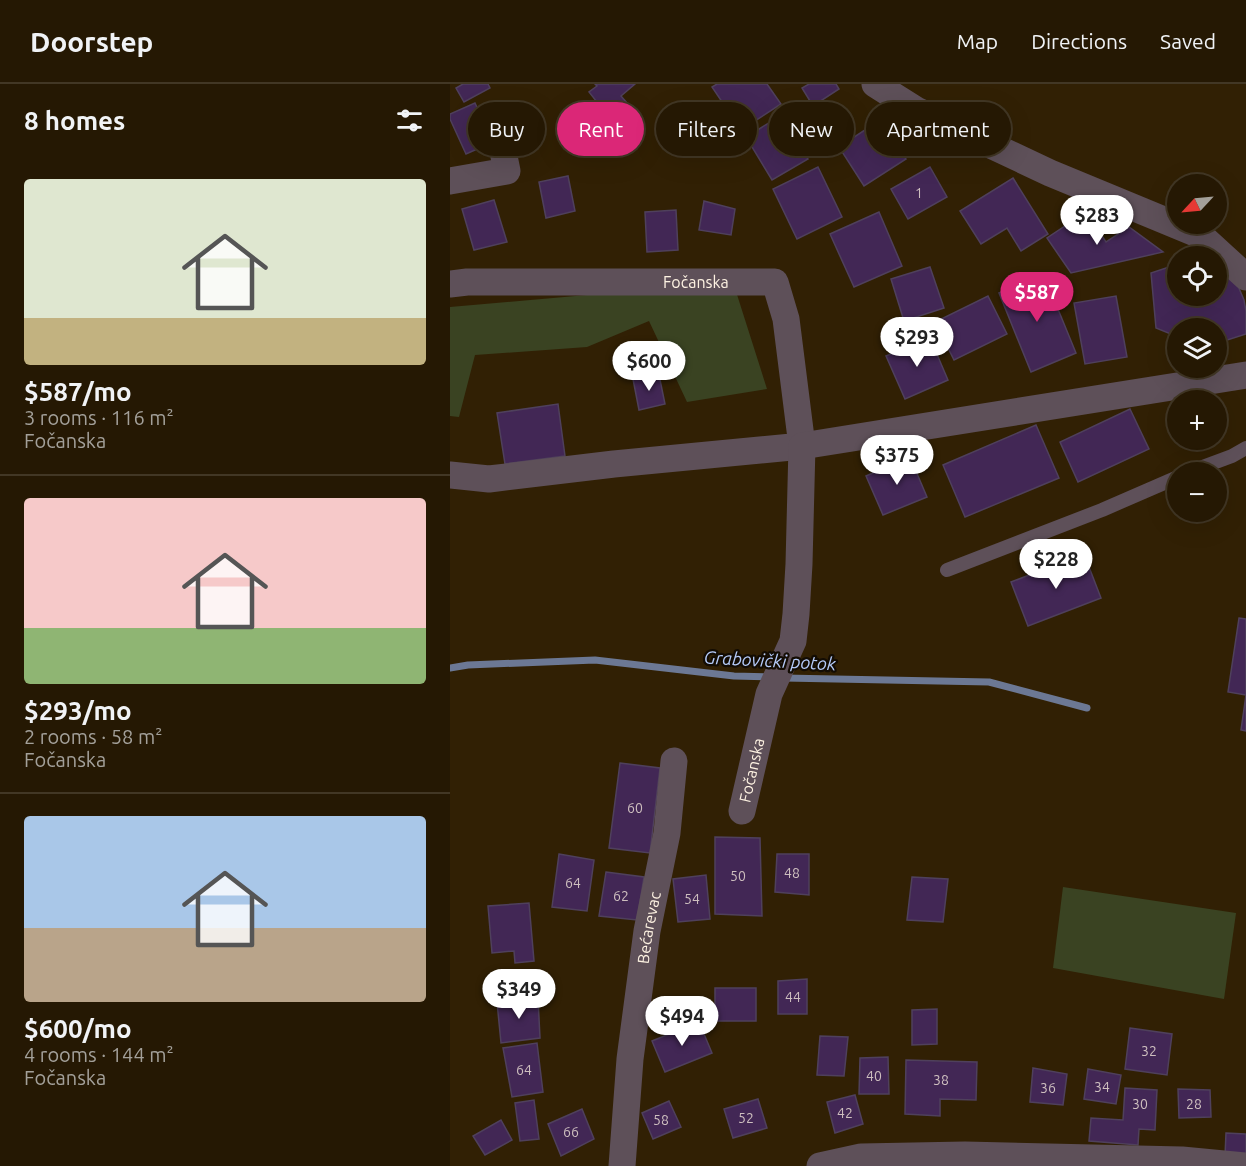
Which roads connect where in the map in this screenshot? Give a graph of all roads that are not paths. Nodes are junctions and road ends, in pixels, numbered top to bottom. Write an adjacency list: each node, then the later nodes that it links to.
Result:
1 (875, 84): 4 (street)
2 (504, 156): 3 (street)
3 (450, 181)
4 (1246, 277)
5 (450, 284): 7 (street, Fočanska)
6 (1246, 375): 7 (street)
7 (802, 446): 10 (street); 14 (street, Fočanska)
8 (1246, 448): 9 (lane)
9 (1216, 462)
10 (450, 475)
11 (1167, 482): 12 (lane)
12 (947, 570)
13 (674, 761): 15 (street, Bećarevac)
14 (742, 811)
15 (622, 1166)
16 (820, 1166): 17 (street)
17 (1246, 1166)

